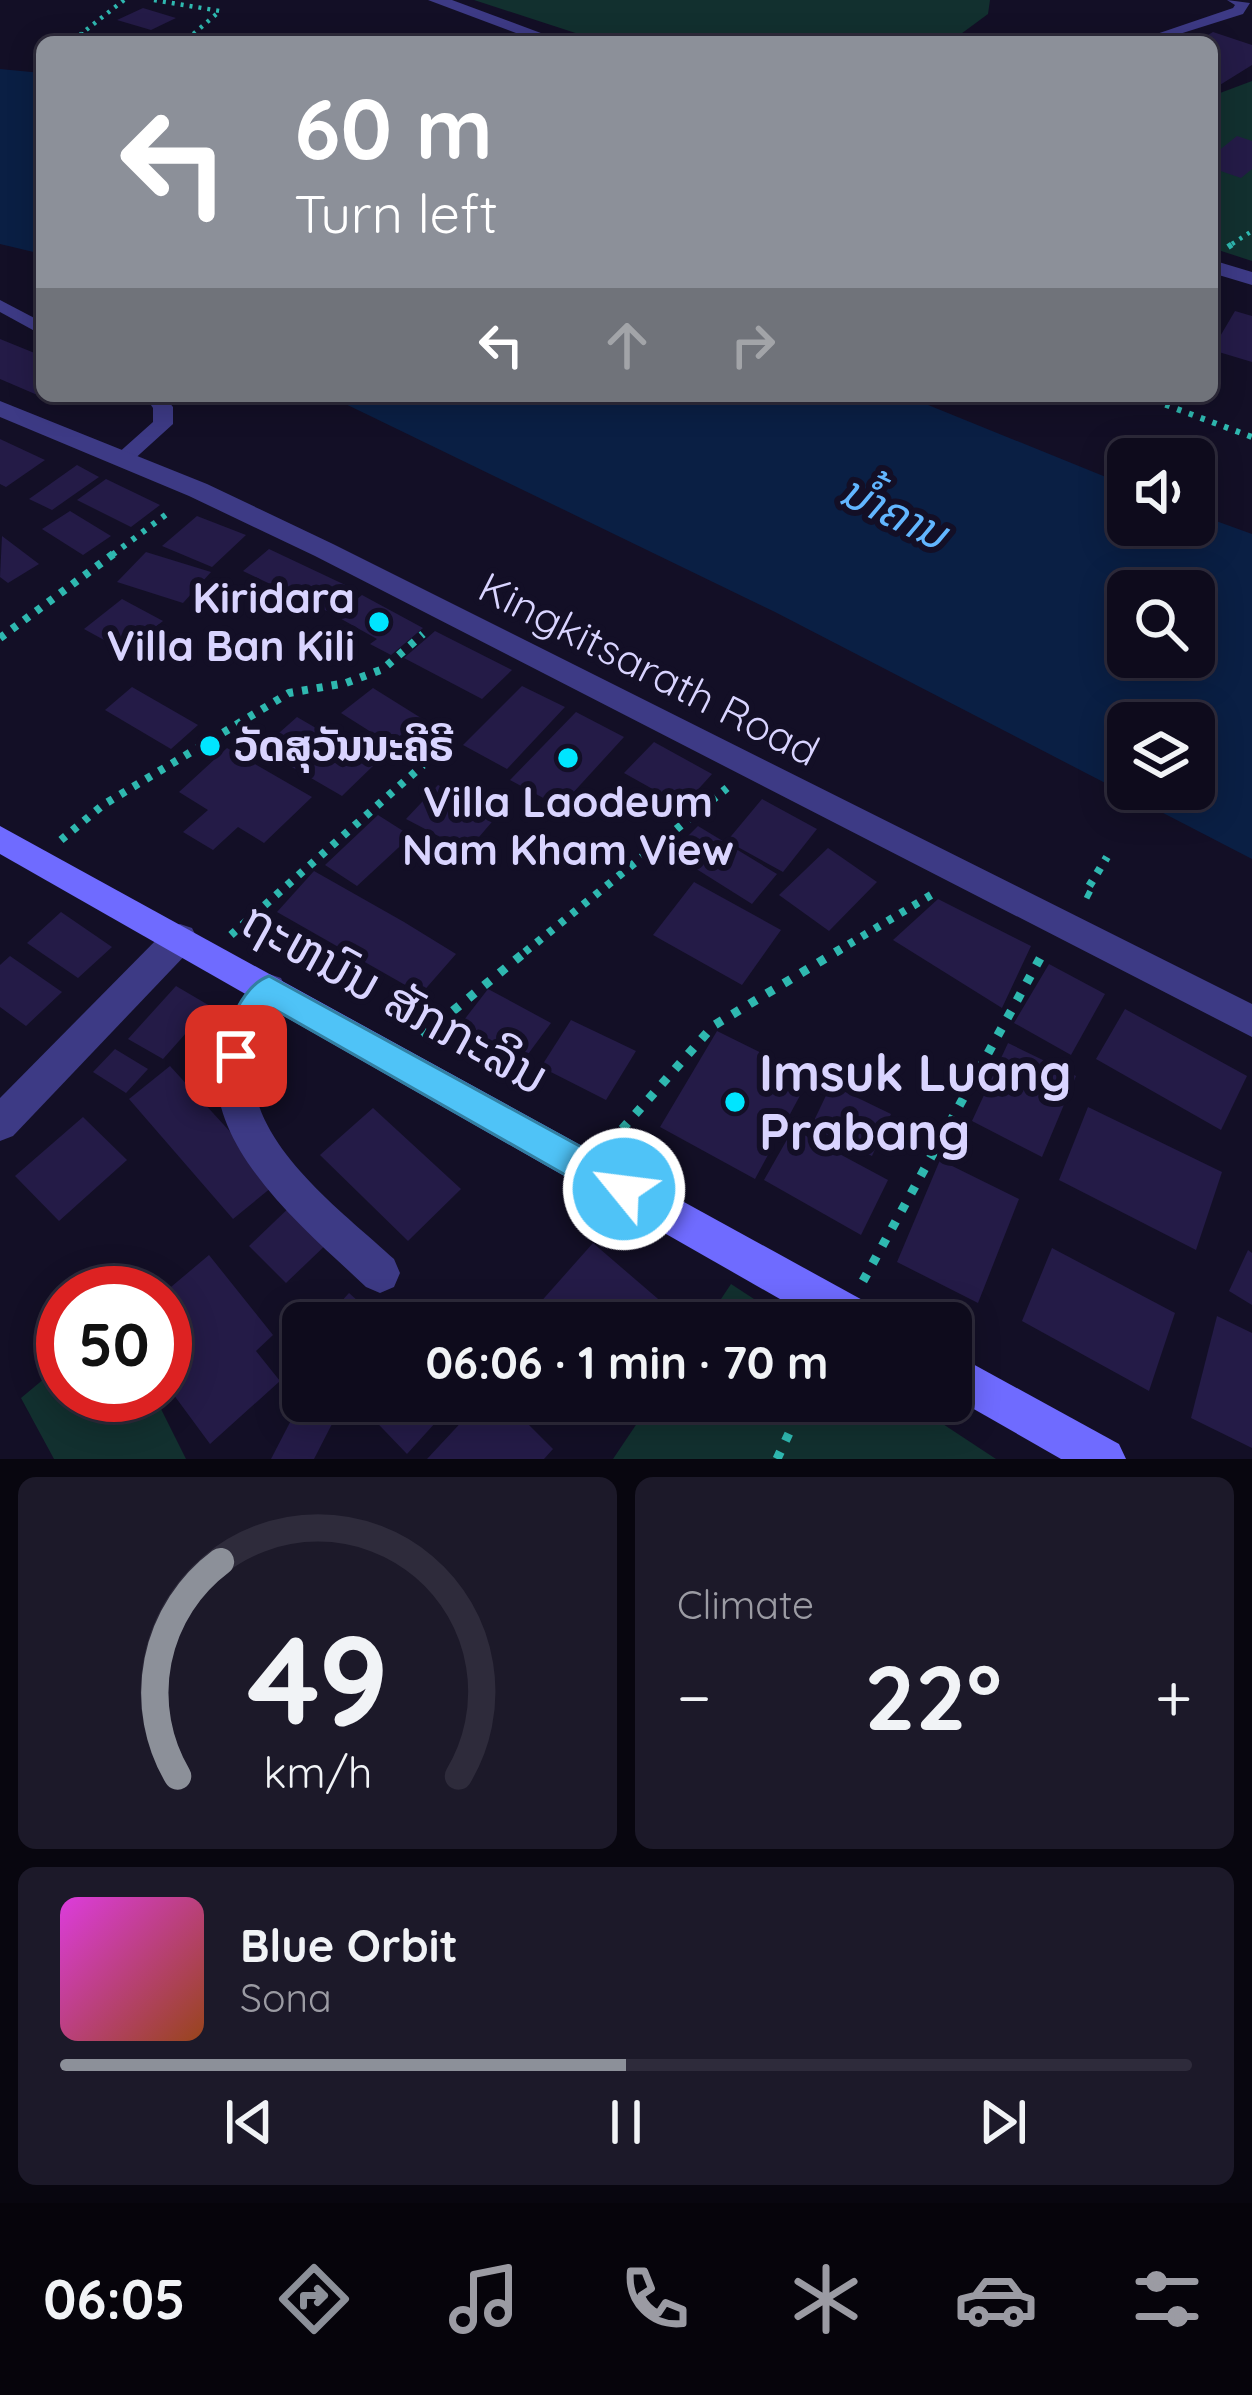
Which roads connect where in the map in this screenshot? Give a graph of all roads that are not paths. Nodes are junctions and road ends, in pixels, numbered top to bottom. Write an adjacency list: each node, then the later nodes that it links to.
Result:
1 (436, 0): 3 (street)
2 (1234, 0): 4 (lane)
3 (539, 36)
4 (1159, 36)
5 (1218, 268): 6 (street)
6 (1252, 279)
7 (0, 305): 8 (lane)
8 (36, 326)
9 (159, 402): 11 (lane)
10 (0, 408): 11 (street, Kingkitsarath Road)
11 (123, 459): 15 (street, Kingkitsarath Road)
12 (0, 838): 13 (main road, ຖະຫນົນ ສັກກະລິນ)
13 (194, 947): 14 (main road, ຖະຫນົນ ສັກກະລິນ); 16 (street)
14 (269, 989): 17 (street); 18 (main road, ຖະຫນົນ ສັກກະລິນ)
15 (1252, 1021)
16 (0, 1124)
17 (380, 1273)
18 (825, 1302)
19 (972, 1385): 20 (main road)
20 (1104, 1459)

